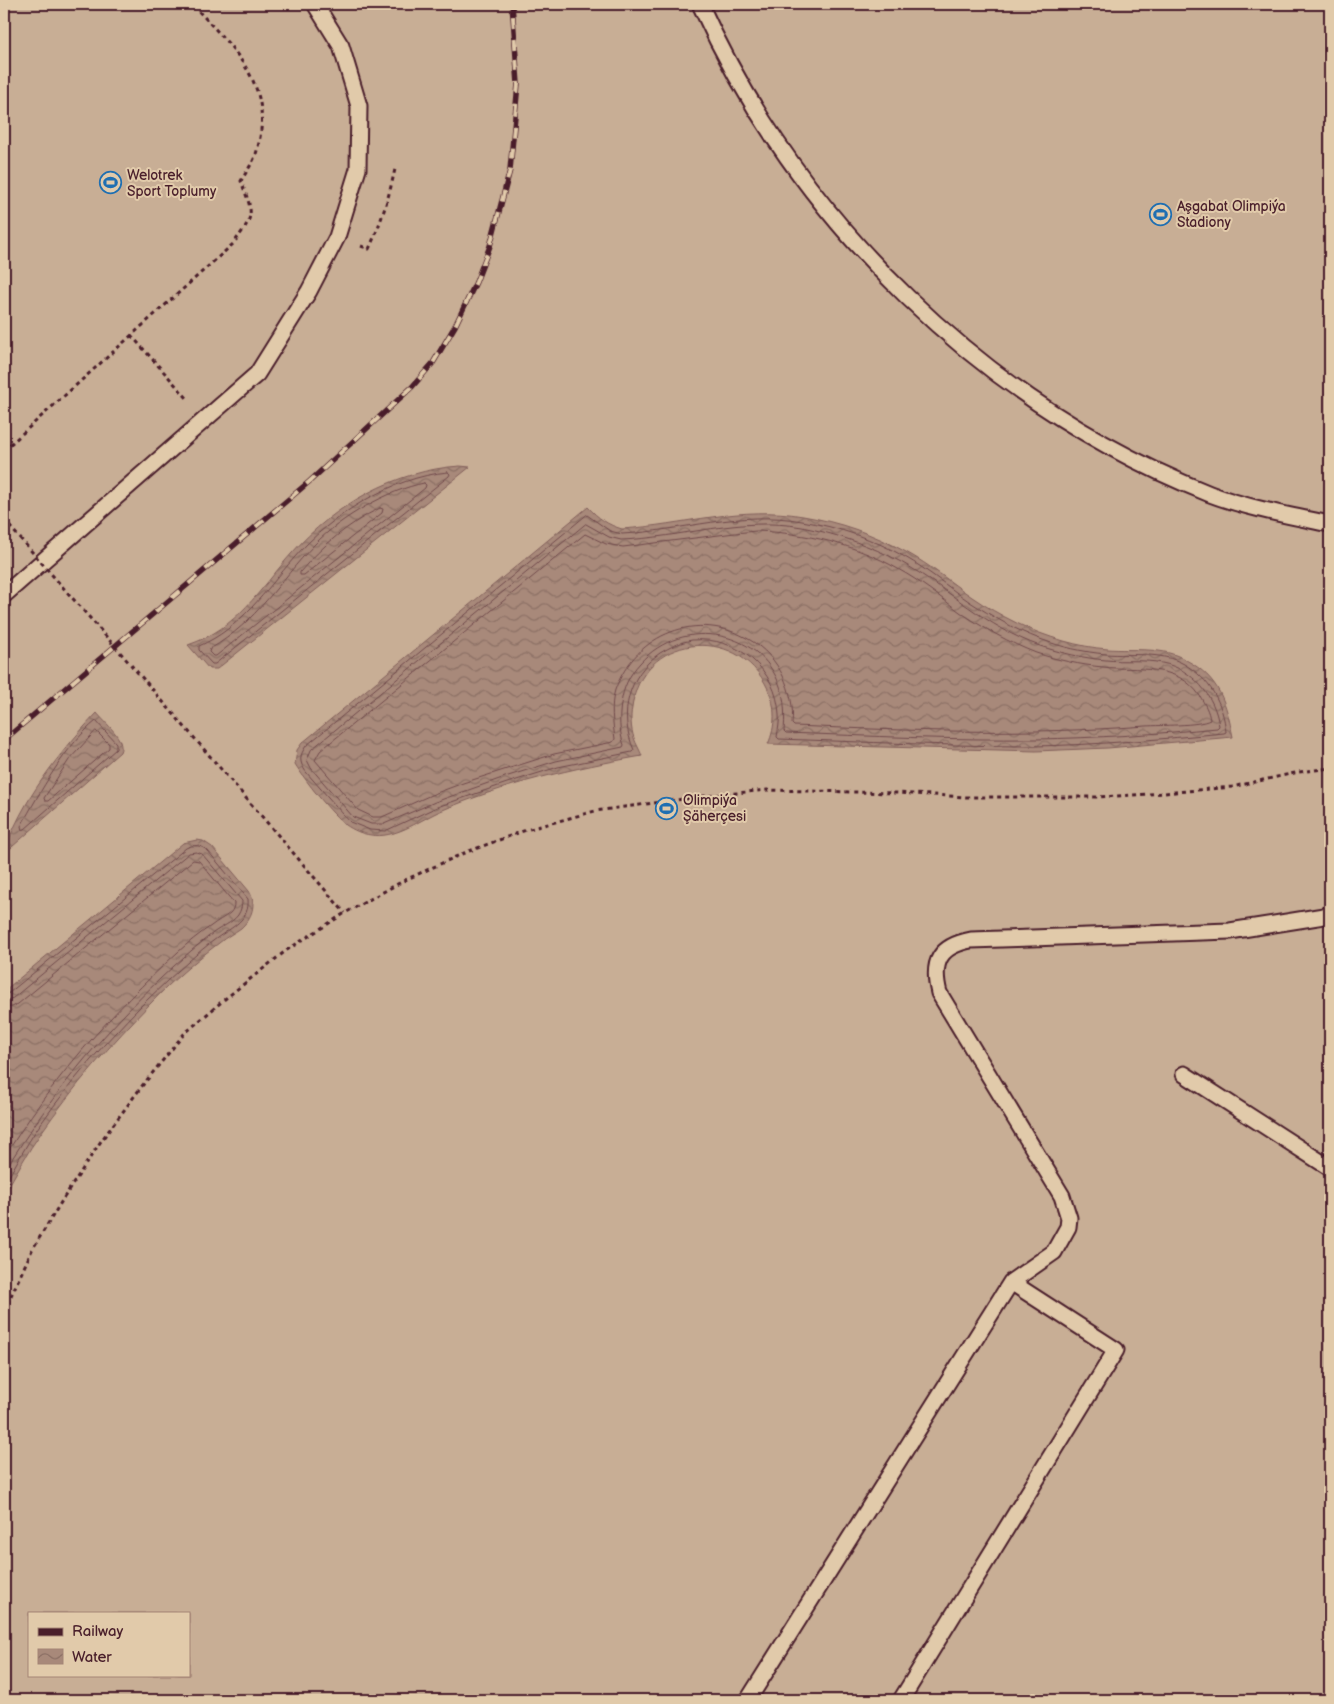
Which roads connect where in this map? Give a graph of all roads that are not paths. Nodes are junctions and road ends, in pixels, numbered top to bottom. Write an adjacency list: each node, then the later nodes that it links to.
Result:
1 (315, 4): 4 (lane)
2 (700, 4): 3 (lane)
3 (1330, 524)
4 (4, 595)
5 (1330, 915): 8 (lane)
6 (1184, 1074): 7 (lane)
7 (1330, 1168)
8 (1011, 1282): 9 (lane); 10 (lane)
9 (748, 1700)
10 (901, 1700)

